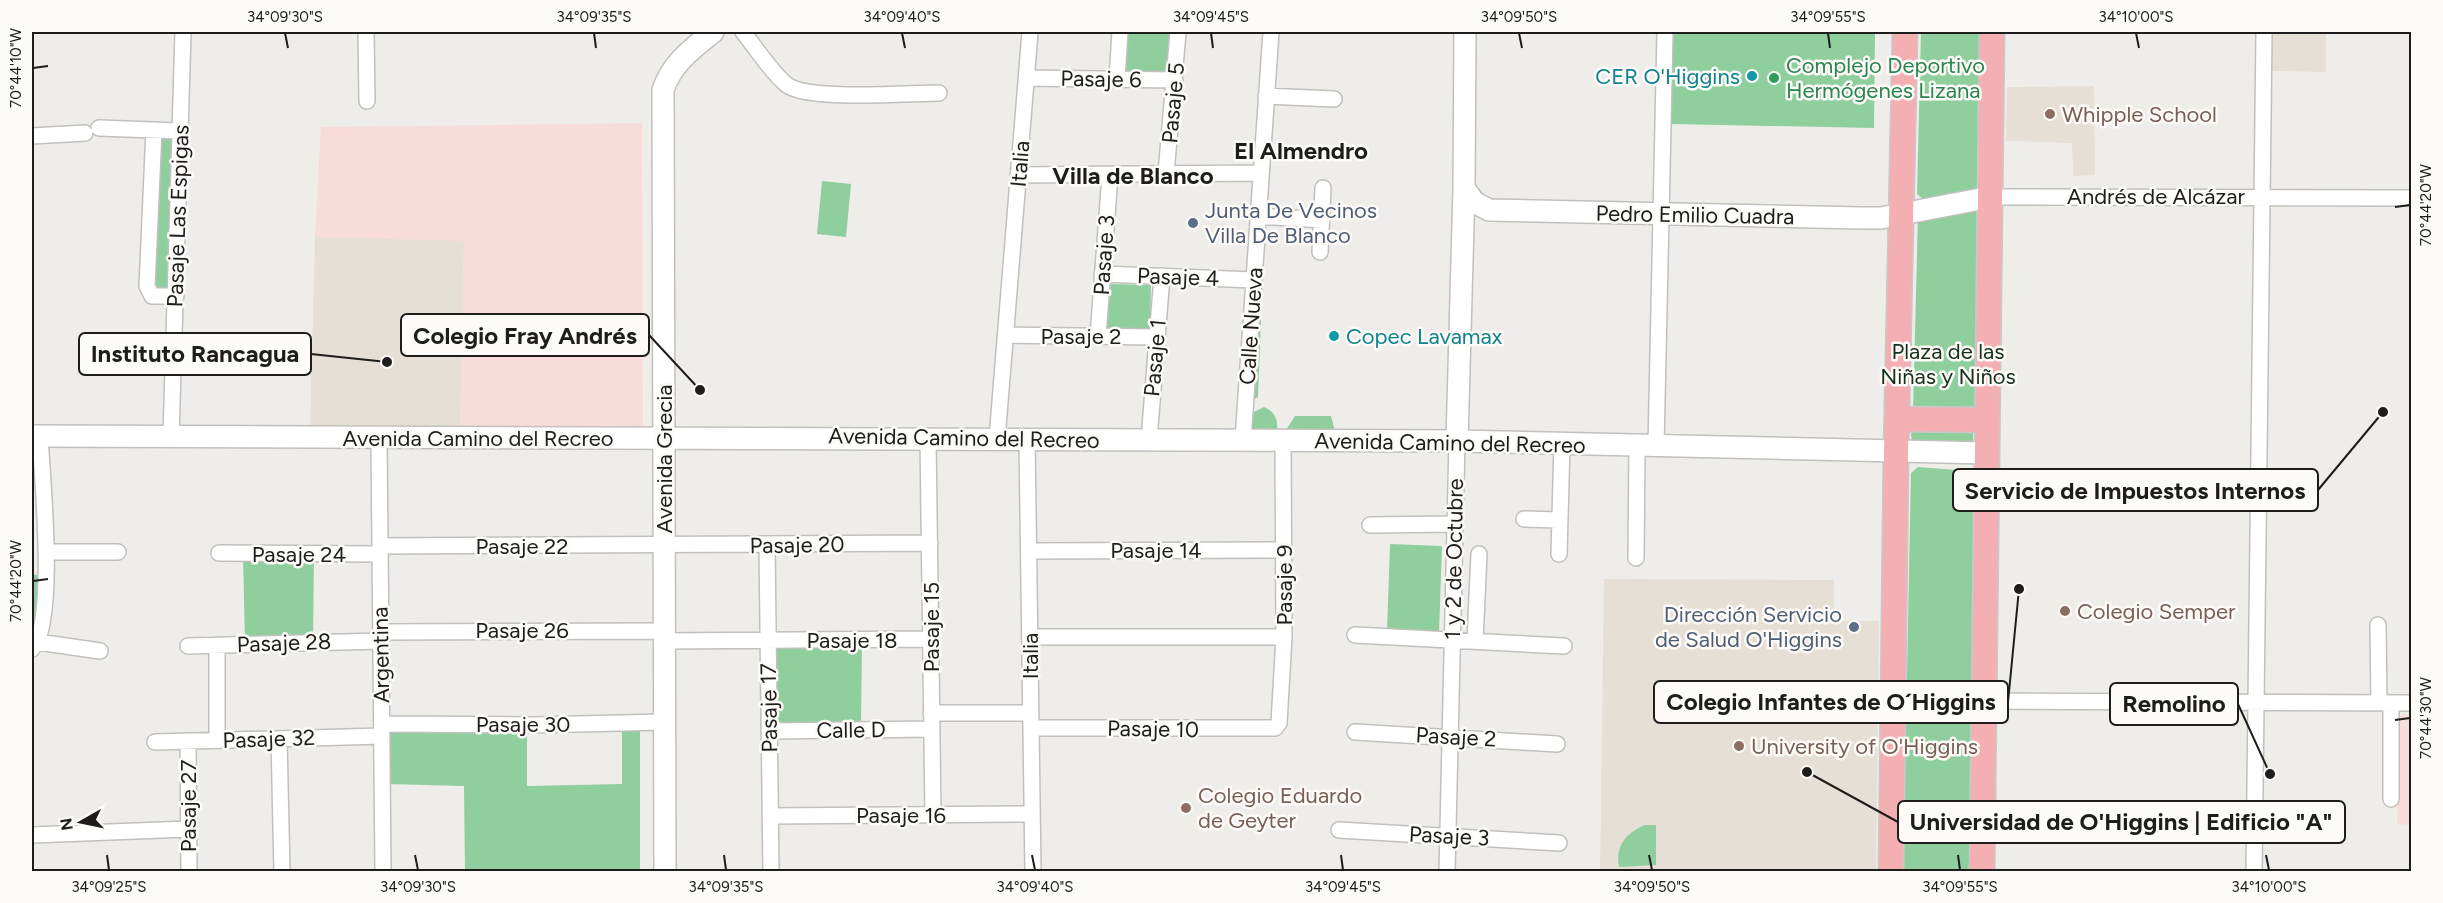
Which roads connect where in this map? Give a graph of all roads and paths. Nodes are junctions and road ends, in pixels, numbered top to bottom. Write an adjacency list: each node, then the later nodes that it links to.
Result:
1 (183, 32): 22 (street, Pasaje Las Espigas)
2 (366, 32): 20 (street)
3 (713, 32): 54 (street, Avenida Grecia)
4 (743, 32): 17 (street)
5 (1030, 32): 14 (street, Italia)
6 (1120, 32): 15 (street)
7 (1178, 32): 16 (street, Pasaje 5)
8 (1271, 32): 18 (street, Calle Nueva)
9 (1465, 32): 29 (street, 1 y 2 de Octubre)
10 (1665, 32): 37 (street)
11 (1905, 32): 36 (main road)
12 (1992, 32): 30 (main road)
13 (2264, 32): 31 (street)
14 (1027, 78): 15 (street, Pasaje 6); 26 (street, Italia)
15 (1117, 79): 16 (street, Pasaje 6)
16 (1175, 80): 25 (street, Pasaje 5)
17 (939, 93)
18 (1266, 96): 19 (street); 24 (street, Calle Nueva)
19 (1334, 99)
20 (367, 101)
21 (154, 130): 22 (street); 23 (street); 33 (street)
22 (180, 131): 34 (street, Pasaje Las Espigas)
23 (32, 136)
24 (1261, 172): 25 (street); 38 (street, Calle Nueva)
25 (1166, 174): 27 (street)
26 (1019, 175): 27 (street); 46 (street, Italia)
27 (1110, 175): 42 (street, Pasaje 3)
28 (1323, 188): 39 (street)
29 (1464, 188): 35 (street); 40 (street, 1 y 2 de Octubre)
30 (1990, 197): 31 (street, Andrés de Alcázar); 36 (street, Andrés de Alcázar); 50 (main road)
31 (2262, 197): 32 (street, Andrés de Alcázar); 99 (street)
32 (2412, 198)
33 (152, 208): 34 (street); 45 (street)
34 (178, 210): 45 (street, Pasaje Las Espigas)
35 (1489, 210): 37 (street, Pedro Emilio Cuadra); 40 (street)
36 (1902, 213): 37 (street, Pedro Emilio Cuadra); 49 (main road)
37 (1662, 214): 63 (street)
38 (1258, 216): 39 (street); 44 (street, Calle Nueva)
39 (1322, 220): 41 (street)
40 (1463, 230): 61 (street, 1 y 2 de Octubre)
41 (1320, 252)
42 (1102, 274): 43 (street, Pasaje 4); 47 (street, Pasaje 3)
43 (1162, 276): 44 (street, Pasaje 4); 48 (street, Pasaje 1)
44 (1254, 280): 59 (street, Calle Nueva)
45 (176, 297): 52 (street, Pasaje Las Espigas)
46 (1006, 335): 47 (street, Pasaje 2); 56 (street, Italia)
47 (1098, 336): 48 (street, Pasaje 2)
48 (1157, 337): 58 (street, Pasaje 1)
49 (1897, 419): 50 (main road); 64 (main road)
50 (1987, 420): 65 (main road)
51 (36, 436): 52 (street, Avenida Camino del Recreo); 76 (street)
52 (171, 437): 53 (street, Avenida Camino del Recreo)
53 (379, 438): 54 (street, Avenida Camino del Recreo); 73 (street, Argentina)
54 (664, 438): 55 (street, Avenida Camino del Recreo); 72 (street, Avenida Grecia)
55 (928, 438): 56 (street, Avenida Camino del Recreo); 70 (street, Pasaje 15)
56 (997, 439): 57 (street, Avenida Camino del Recreo)
57 (1028, 440): 58 (street, Avenida Camino del Recreo); 75 (street, Italia)
58 (1149, 440): 59 (street, Avenida Camino del Recreo)
59 (1243, 440): 60 (street, Avenida Camino del Recreo)
60 (1283, 441): 61 (street, Avenida Camino del Recreo); 74 (street, Pasaje 9)
61 (1456, 441): 62 (street, Avenida Camino del Recreo); 68 (street, 1 y 2 de Octubre)
62 (1562, 444): 63 (street, Avenida Camino del Recreo); 67 (street)
63 (1647, 446): 64 (street, Avenida Camino del Recreo); 81 (street)
64 (1896, 453): 65 (street, Avenida Camino del Recreo); 132 (main road)
65 (1986, 453): 98 (main road)
66 (1524, 519): 67 (street)
67 (1560, 520): 80 (street)
68 (1454, 524): 69 (street); 90 (street, 1 y 2 de Octubre)
69 (1370, 525)
70 (930, 543): 71 (street, Pasaje 20); 89 (street, Pasaje 15)
71 (767, 545): 72 (street, Pasaje 20); 91 (street, Pasaje 17)
72 (664, 546): 73 (street, Pasaje 22); 86 (street, Avenida Grecia)
73 (380, 550): 78 (street, Pasaje 24); 85 (street, Argentina)
74 (1284, 550): 75 (street, Pasaje 14); 87 (street, Pasaje 9)
75 (1029, 551): 88 (street, Italia)
76 (46, 552): 77 (street); 82 (street)
77 (118, 552)
78 (219, 553)
79 (1479, 554): 92 (street)
80 (1560, 554)
81 (1636, 558)
82 (38, 574): 94 (street)
83 (2378, 625): 100 (street)
84 (1355, 635): 90 (street)
85 (381, 636): 86 (street, Pasaje 26); 93 (street, Pasaje 28); 107 (street, Argentina)
86 (664, 636): 91 (street, Pasaje 18); 104 (street, Avenida Grecia)
87 (1284, 636): 88 (street); 105 (street, Pasaje 9)
88 (1030, 638): 103 (street, Italia)
89 (931, 639): 91 (street, Pasaje 18); 102 (street, Pasaje 15)
90 (1452, 639): 92 (street); 110 (street, 1 y 2 de Octubre)
91 (768, 640): 108 (street, Pasaje 17)
92 (1475, 641): 96 (street)
93 (217, 645): 95 (street, Pasaje 28); 112 (street)
94 (35, 646): 97 (street)
95 (188, 646)
96 (1564, 646)
97 (100, 651)
98 (1984, 700): 99 (street); 133 (main road)
99 (2258, 702): 100 (street); 134 (street)
100 (2385, 703): 101 (street); 116 (street)
101 (2412, 703)
102 (931, 713): 103 (street); 106 (street, Pasaje 15)
103 (1031, 721): 105 (street, Pasaje 10); 117 (street, Italia)
104 (665, 722): 107 (street, Pasaje 30); 128 (street, Avenida Grecia)
105 (1275, 728)
106 (932, 729): 108 (street, Calle D); 118 (street, Pasaje 15)
107 (382, 730): 111 (street, Pasaje 32); 127 (street, Argentina)
108 (769, 731): 119 (street, Pasaje 17)
109 (1355, 732): 110 (street, Pasaje 2)
110 (1449, 736): 115 (street, Pasaje 2); 123 (street, 1 y 2 de Octubre)
111 (279, 739): 112 (street, Pasaje 32); 126 (street)
112 (217, 740): 113 (street, Pasaje 32)
113 (188, 741): 114 (street, Pasaje 32); 120 (street, Pasaje 27)
114 (156, 742)
115 (1557, 744)
116 (2391, 799)
117 (1032, 814): 118 (street, Pasaje 16); 130 (street, Italia)
118 (933, 815): 119 (street, Pasaje 16)
119 (770, 816): 129 (street, Pasaje 17)
120 (188, 829): 122 (street); 125 (street, Pasaje 27)
121 (1339, 830): 123 (street, Pasaje 3)
122 (32, 835)
123 (1447, 836): 124 (street, Pasaje 3); 131 (street, 1 y 2 de Octubre)
124 (1559, 843)
125 (189, 872)
126 (282, 872)
127 (383, 872)
128 (665, 872)
129 (771, 872)
130 (1033, 872)
131 (1447, 872)
132 (1891, 872)
133 (1982, 872)
134 (2254, 872)

